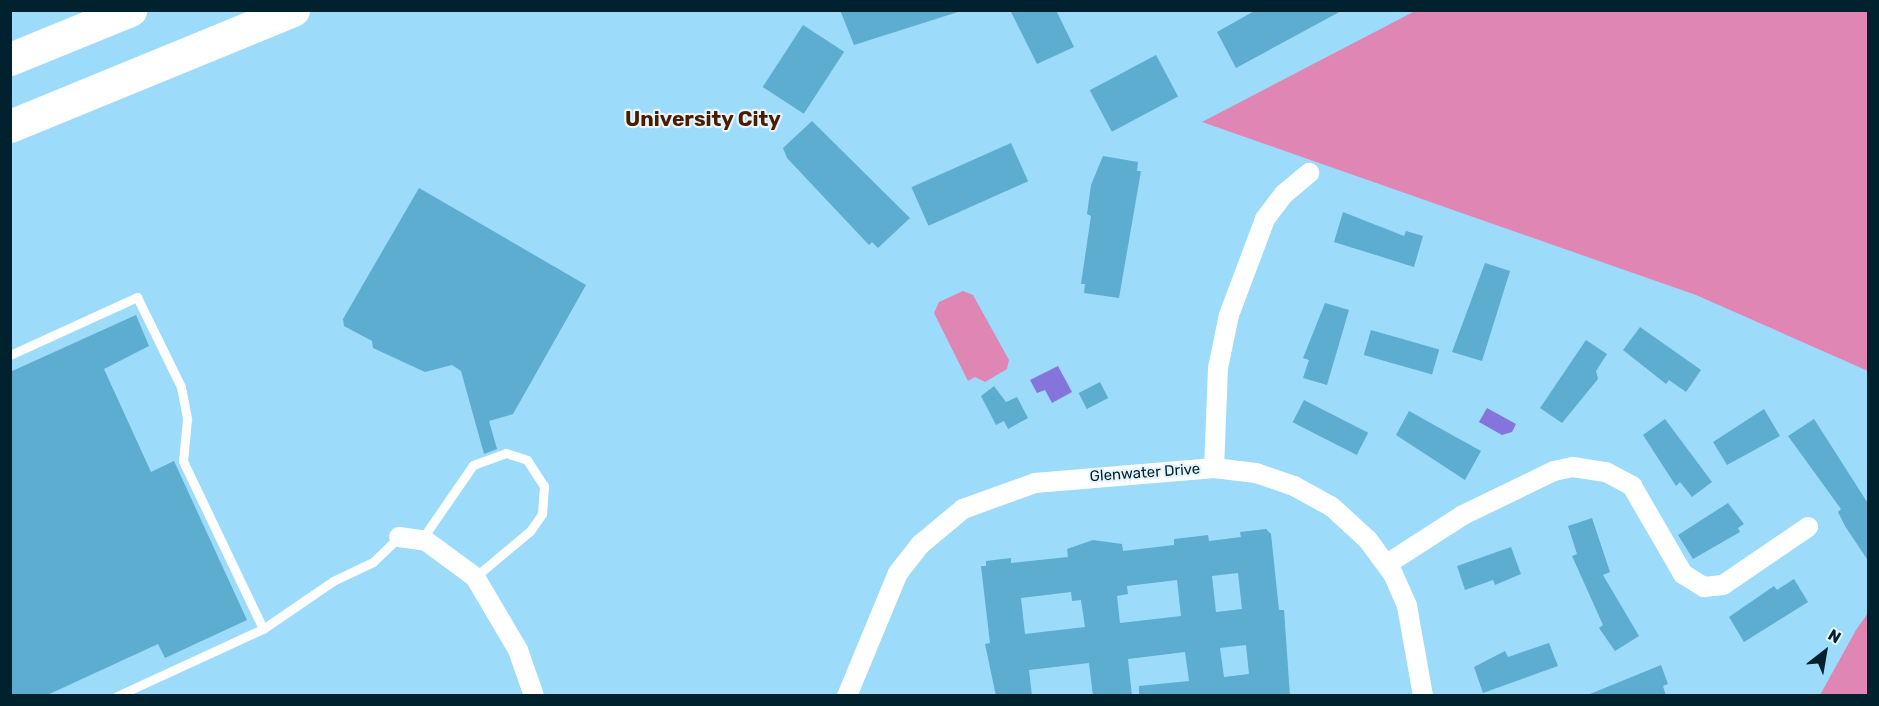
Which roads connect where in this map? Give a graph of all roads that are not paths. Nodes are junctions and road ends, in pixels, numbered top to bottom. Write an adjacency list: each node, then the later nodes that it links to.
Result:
1 (130, 10): 3 (highway)
2 (293, 10): 4 (highway)
3 (10, 59)
4 (78, 99): 5 (highway); 6 (highway)
5 (10, 126)
6 (10, 134)
7 (1309, 173): 9 (street)
8 (10, 355): 15 (lane)
9 (1214, 468): 13 (street, Glenwater Drive); 18 (street, Glenwater Drive)
10 (1808, 527): 13 (street)
11 (399, 537): 12 (street); 15 (lane)
12 (422, 539): 14 (street); 14 (lane)
13 (1387, 564): 19 (street, Glenwater Drive)
14 (475, 577): 17 (street)
15 (263, 628): 16 (lane)
16 (117, 696)
17 (534, 696)
18 (847, 696)
19 (1423, 696)

